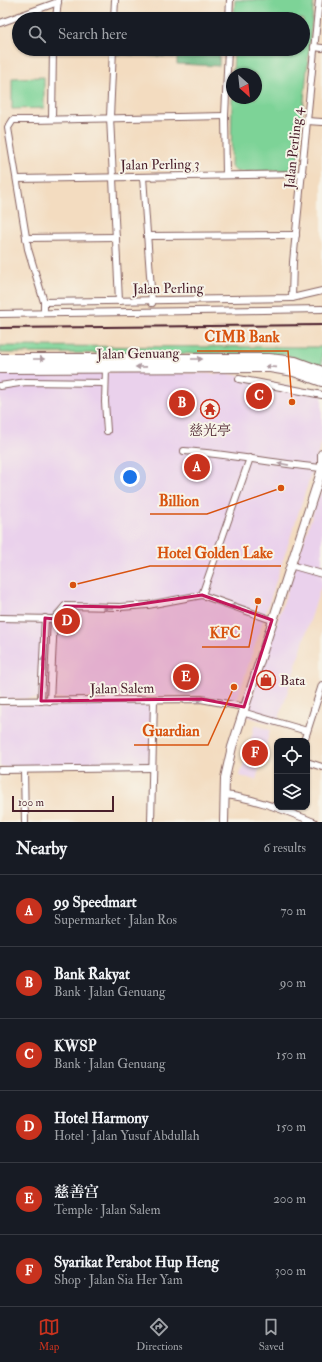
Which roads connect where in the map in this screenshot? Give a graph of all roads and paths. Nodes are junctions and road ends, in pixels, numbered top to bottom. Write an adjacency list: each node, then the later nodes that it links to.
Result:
1 (115, 0): 7 (street)
2 (230, 0): 8 (street)
3 (319, 0): 11 (street, Jalan Perling 4)
4 (58, 1): 5 (street); 6 (street)
5 (29, 12)
6 (57, 12)
7 (114, 12)
8 (229, 12)
9 (12, 18): 10 (street)
10 (0, 23)
11 (314, 47): 12 (street); 19 (street, Jalan Perling 4)
12 (322, 48)
13 (53, 56): 18 (street)
14 (113, 56): 17 (street)
15 (228, 56): 16 (street)
16 (225, 116): 17 (street); 21 (street)
17 (110, 117): 18 (street); 24 (street)
18 (52, 119): 25 (street)
19 (308, 121): 20 (street); 22 (street, Jalan Perling 4)
20 (322, 122)
21 (226, 174): 22 (street, Jalan Perling 3); 23 (street, Jalan Perling 3)
22 (302, 174): 26 (street, Jalan Perling 4)
23 (143, 177): 24 (street, Jalan Perling 3); 27 (street)
24 (113, 178): 25 (street, Jalan Perling 3); 28 (street)
25 (18, 179): 29 (street)
26 (296, 235): 27 (street); 31 (street, Jalan Perling 4)
27 (147, 236): 33 (street)
28 (116, 237): 29 (street); 32 (street)
29 (26, 238): 34 (street)
30 (322, 291): 31 (street, Jalan Perling)
31 (292, 298): 33 (street, Jalan Perling)
32 (119, 300): 33 (street, Jalan Perling); 34 (street, Jalan Perling)
33 (152, 300): 36 (street)
34 (44, 302): 37 (street)
35 (322, 309): 36 (street)
36 (153, 310): 37 (street)
37 (44, 313): 38 (street)
38 (0, 314)
39 (0, 359): 44 (highway, Jalan Genuang, one-way to 44)
40 (0, 368): 41 (highway, Jalan Genuang)
41 (26, 368): 42 (highway, Jalan Genuang); 47 (street)
42 (70, 368): 43 (highway, Jalan Genuang); 48 (street)
43 (106, 368): 46 (highway, Jalan Genuang, one-way to 43); 49 (street)
44 (322, 372)
45 (239, 379): 51 (street)
46 (322, 381)
47 (26, 382): 48 (street); 50 (street)
48 (68, 382): 49 (street)
49 (105, 383): 52 (street)
50 (0, 386)
51 (322, 395)
52 (107, 431)
53 (184, 451): 55 (street)
54 (322, 454): 56 (street)
55 (250, 458): 56 (street, one-way to 55); 59 (street)
56 (322, 468): 57 (street)
57 (290, 565): 58 (street); 63 (street)
58 (322, 574)
59 (202, 595): 62 (street, one-way to 62); 63 (street, one-way to 59)
60 (0, 618): 61 (street)
61 (45, 618): 62 (street); 67 (street, one-way to 61)
62 (54, 619): 68 (street)
63 (272, 620): 70 (street)
64 (322, 685): 69 (street)
65 (154, 700): 68 (street, Jalan Salem, one-way to 65); 70 (street, Jalan Salem, one-way to 70); 75 (street)
66 (0, 701): 67 (street, Jalan Salem)
67 (41, 701): 68 (street, Jalan Salem)
68 (50, 701)
69 (320, 703): 71 (street)
70 (243, 710): 71 (street, Jalan Salem); 78 (street)
71 (307, 731): 72 (street)
72 (305, 738)
73 (310, 763): 74 (street)
74 (322, 767)
75 (152, 768): 77 (street); 82 (street)
76 (0, 770): 77 (street)
77 (24, 770): 81 (street)
78 (224, 795): 79 (street); 83 (street)
79 (274, 806)
80 (285, 810): 84 (street)
81 (25, 822)
82 (151, 822)
83 (224, 822)
84 (314, 822)

